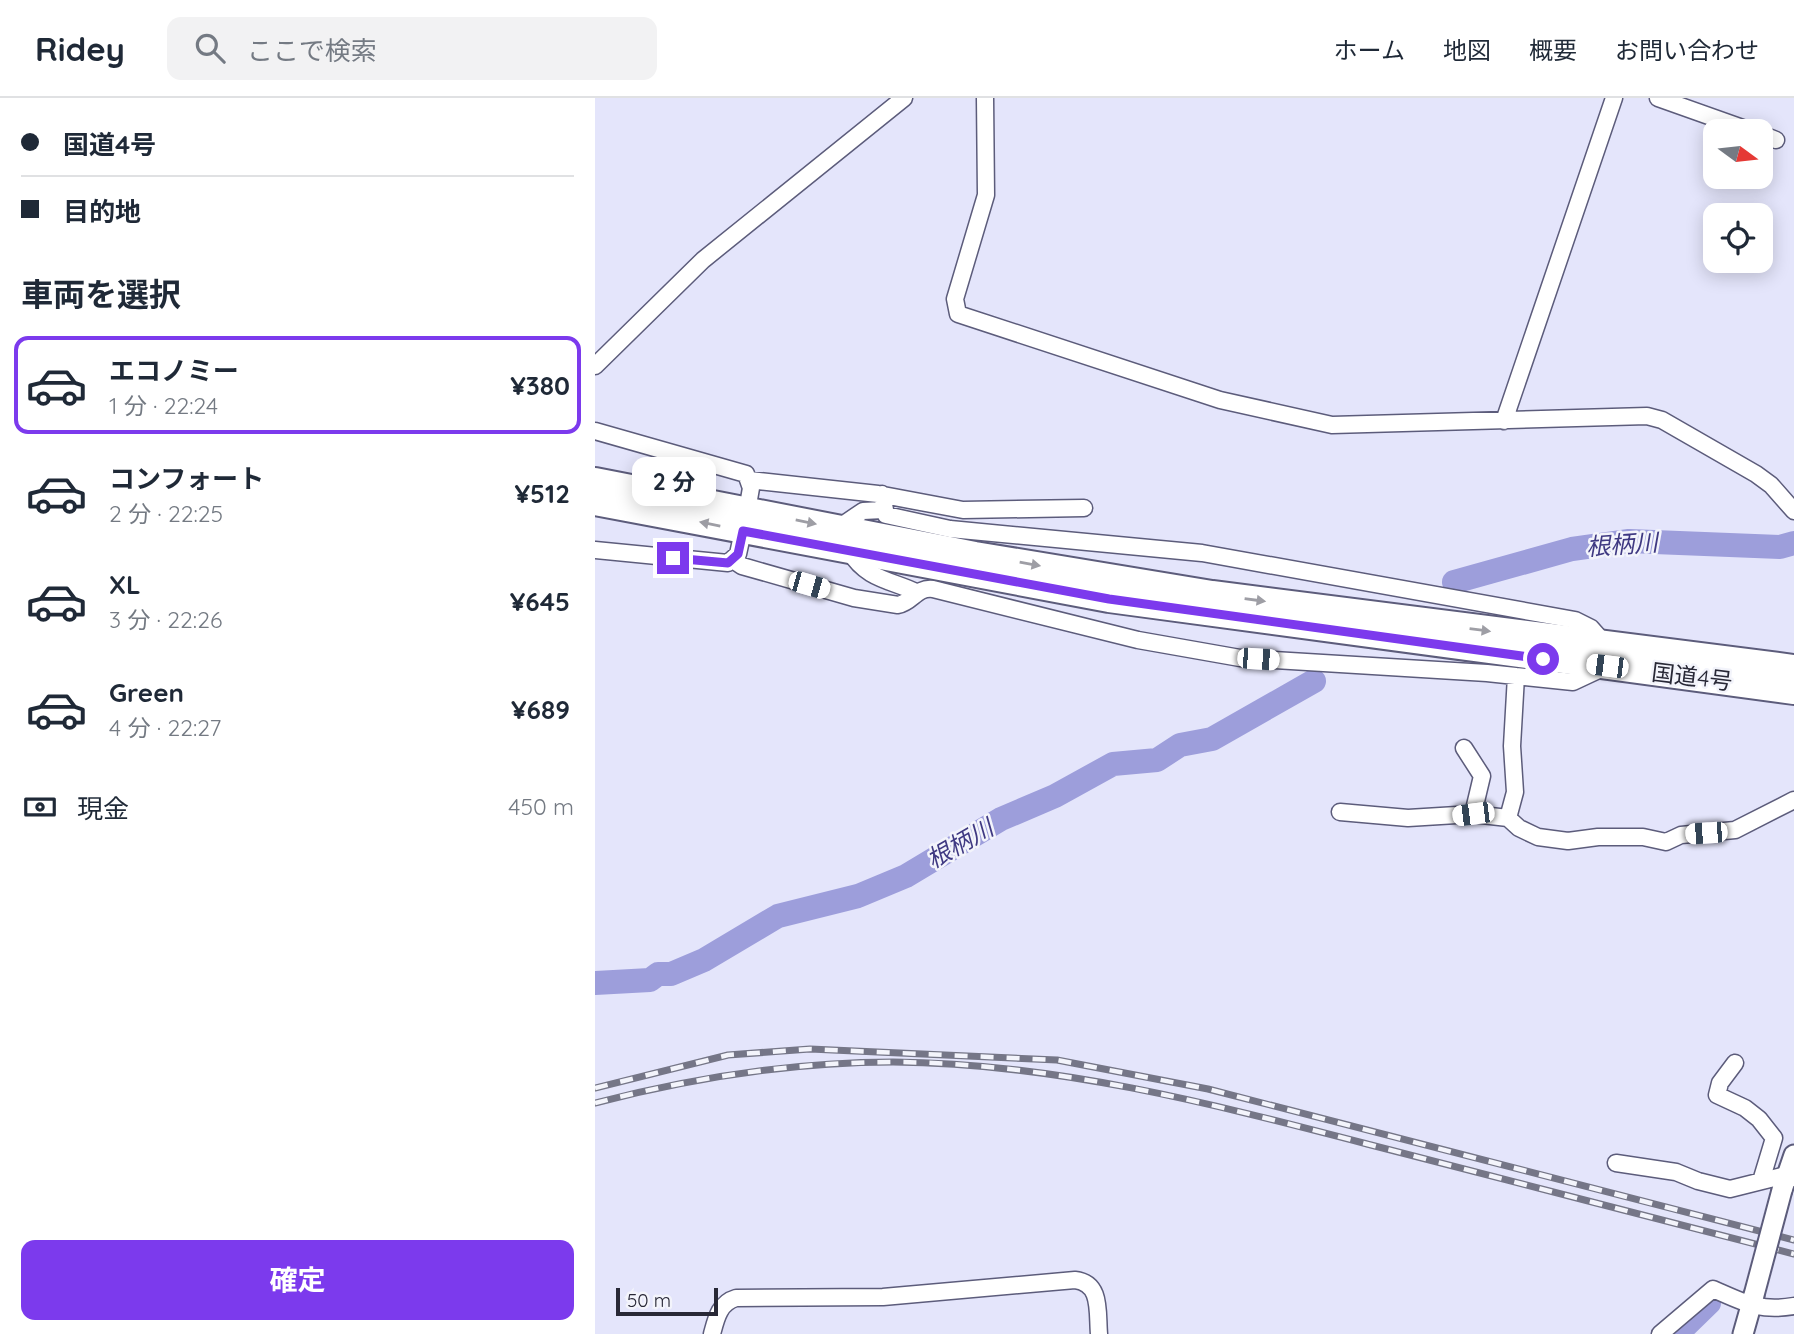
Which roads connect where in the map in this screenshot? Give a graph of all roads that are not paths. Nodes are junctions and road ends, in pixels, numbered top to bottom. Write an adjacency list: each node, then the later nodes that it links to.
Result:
1 (904, 98): 6 (street)
2 (985, 98): 7 (street)
3 (1614, 98): 7 (street)
4 (1658, 98): 5 (street)
5 (1717, 119)
6 (595, 366)
7 (1504, 421): 14 (street)
8 (595, 431): 9 (street)
9 (749, 480): 12 (street); 15 (street)
10 (595, 481): 15 (highway, 国道4号)
11 (595, 502): 15 (highway, 国道4号, one-way to 11)
12 (882, 502): 13 (street); 16 (street); 21 (street)
13 (1084, 508)
14 (1794, 511)
15 (745, 521): 16 (highway, 国道4号, one-way to 16); 18 (highway, 国道4号); 19 (street)
16 (838, 528): 21 (highway, 国道4号, one-way to 21)
17 (595, 550): 19 (street)
18 (850, 552): 20 (street); 21 (highway, 国道4号)
19 (733, 560): 20 (street)
20 (916, 592): 23 (street)
21 (1607, 656): 22 (highway, 国道4号); 23 (street); 24 (highway, 国道4号)
22 (1794, 668)
23 (1516, 676): 29 (street)
24 (1794, 691)
25 (1464, 748): 28 (street)
26 (1794, 800): 29 (street)
27 (1340, 812): 28 (street)
28 (1473, 814): 29 (street)
29 (1509, 818)
30 (1735, 1063): 33 (street)
31 (1794, 1155): 34 (street)
32 (1616, 1163): 33 (street)
33 (1761, 1181): 34 (street)
34 (1787, 1181): 35 (street, bridge)
35 (1753, 1300): 36 (street); 39 (street); 40 (street)
36 (1794, 1306)
37 (712, 1334): 38 (street)
38 (1099, 1334)
39 (1660, 1334)
40 (1743, 1334)

